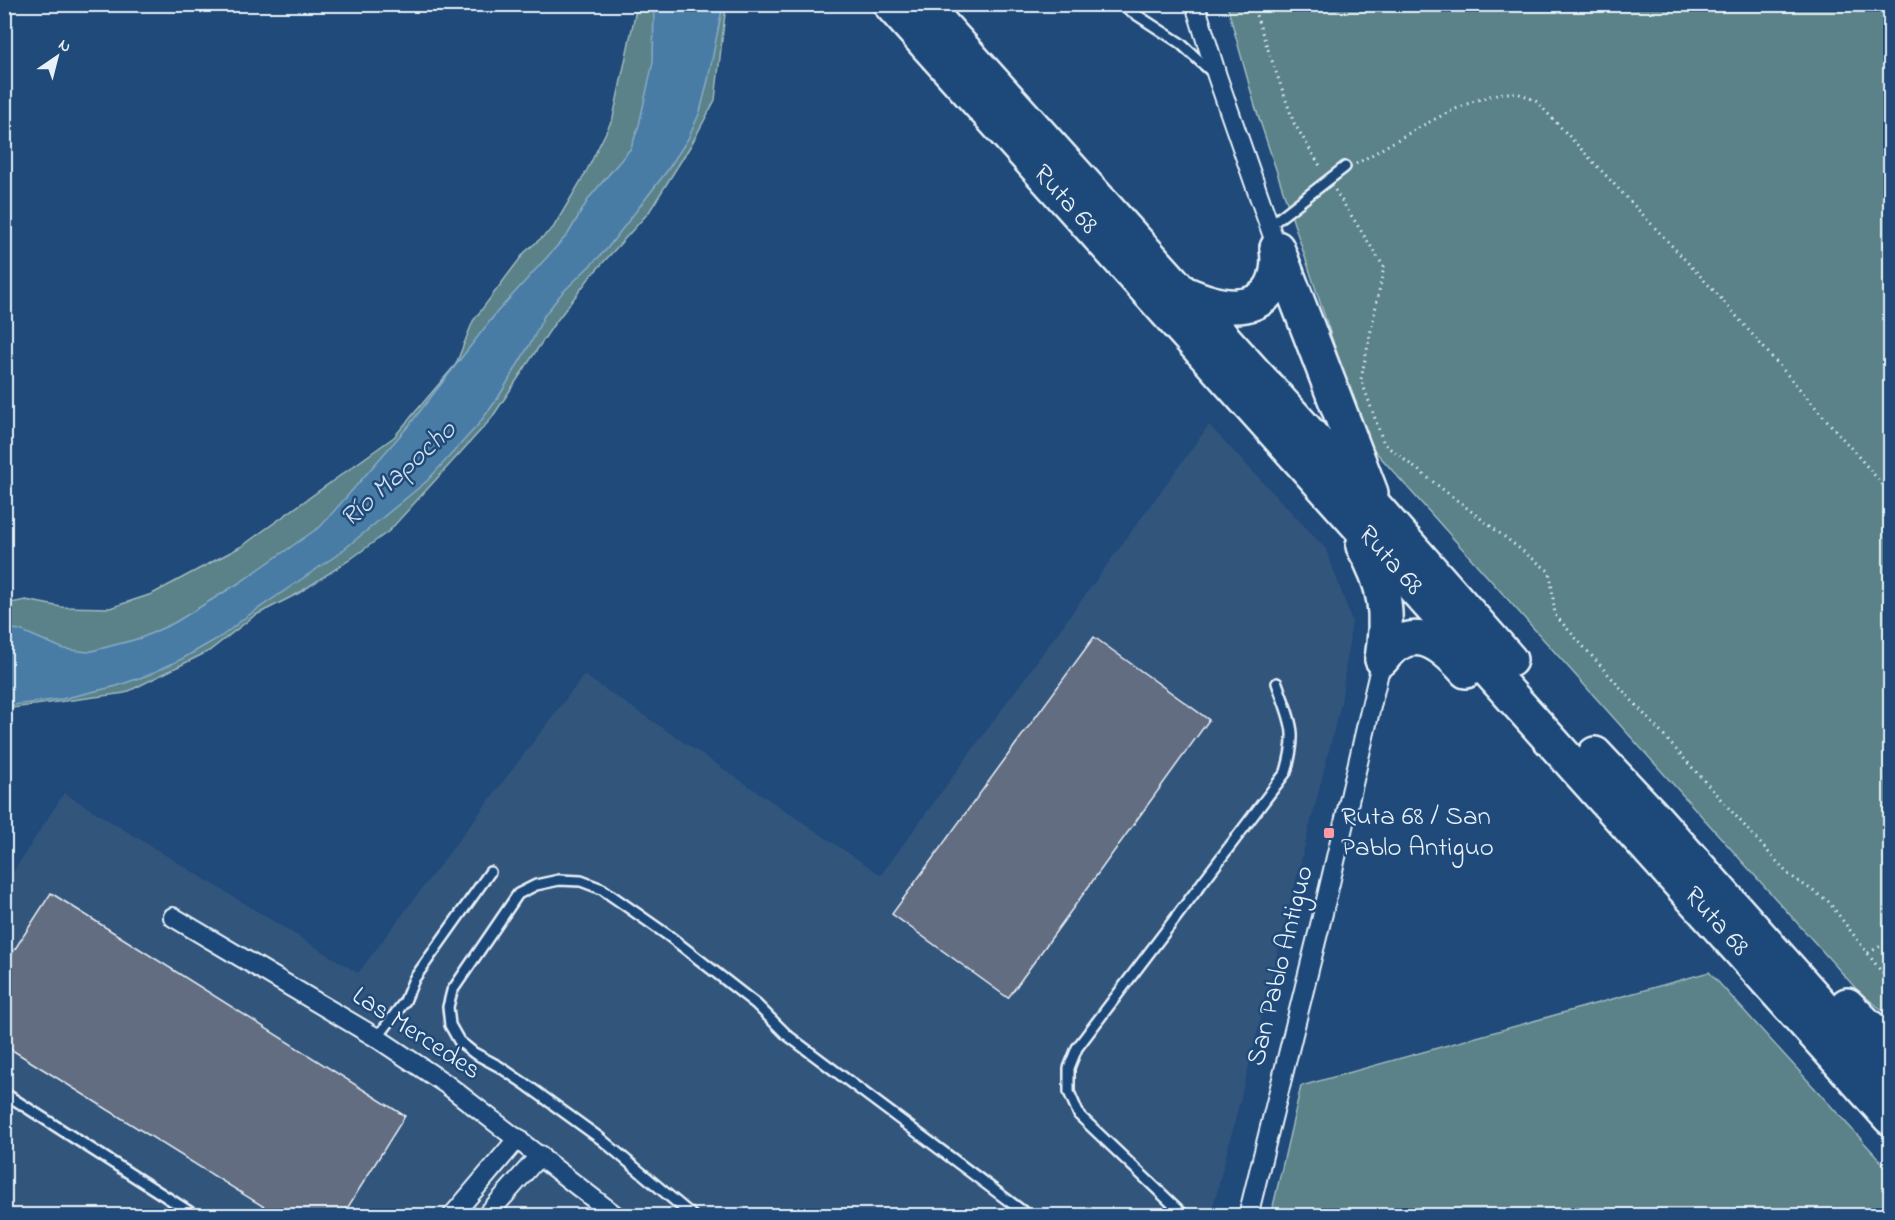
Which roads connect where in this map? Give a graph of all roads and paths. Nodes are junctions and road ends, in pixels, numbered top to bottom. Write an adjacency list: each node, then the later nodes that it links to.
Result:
1 (890, 4): 12 (highway, Ruta 68)
2 (923, 4): 10 (highway, Ruta 68)
3 (1120, 4): 6 (lane)
4 (1195, 4): 6 (street)
5 (1252, 4): 8 (path)
6 (1217, 76): 9 (street)
7 (1345, 167): 8 (lane)
8 (1329, 180): 9 (lane); 11 (path); 20 (path)
9 (1273, 237): 10 (highway); 13 (highway)
10 (1181, 291): 13 (highway, Ruta 68)
11 (1890, 493)
12 (1334, 499): 14 (highway); 16 (highway, Ruta 68)
13 (1379, 511): 16 (highway, Ruta 68)
14 (1382, 659): 16 (highway); 36 (street, San Pablo Antiguo)
15 (1277, 684): 35 (lane)
16 (1649, 829): 23 (highway); 24 (highway, Ruta 68); 26 (highway, Ruta 68)
17 (490, 872): 22 (lane)
18 (173, 917): 22 (street, Las Mercedes)
19 (1890, 941): 20 (path)
20 (1868, 953): 21 (path)
21 (1890, 983)
22 (377, 1038): 27 (street, Las Mercedes)
23 (1890, 1043)
24 (1890, 1082)
25 (4, 1093): 29 (lane)
26 (1890, 1118)
27 (518, 1138): 28 (street, Las Mercedes); 30 (street)
28 (540, 1155): 31 (street); 32 (street, Las Mercedes)
29 (196, 1215)
30 (452, 1215)
31 (486, 1215)
32 (616, 1215)
33 (693, 1215): 34 (lane)
34 (1029, 1215)
35 (1185, 1215)
36 (1248, 1215)

